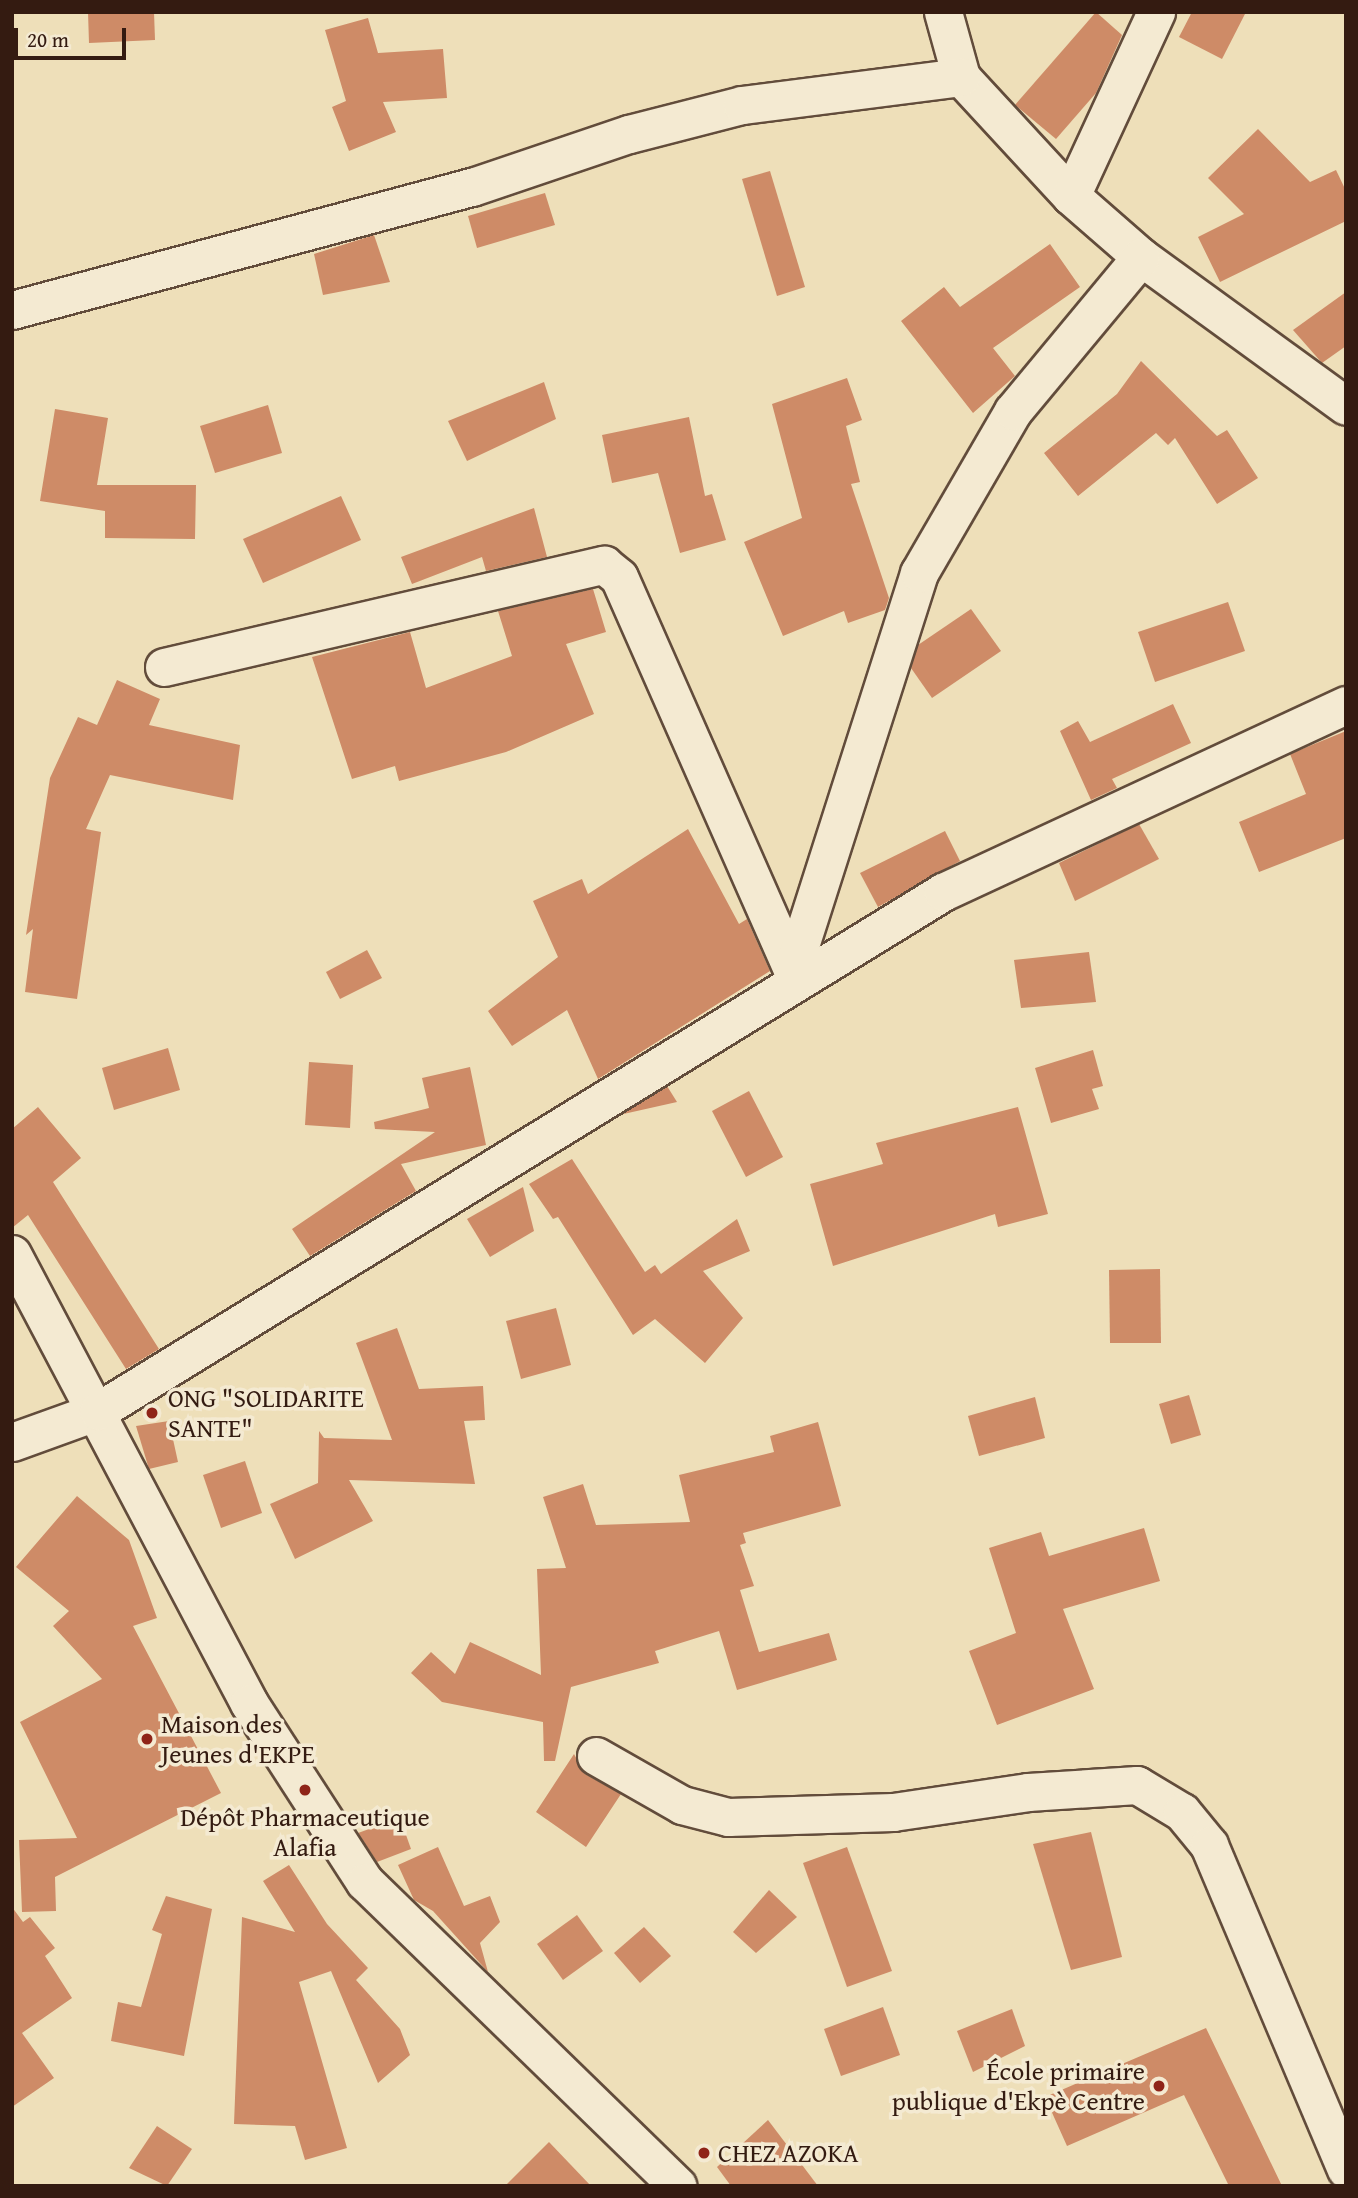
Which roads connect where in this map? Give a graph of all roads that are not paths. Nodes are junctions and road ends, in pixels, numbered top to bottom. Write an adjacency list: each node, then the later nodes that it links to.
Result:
1 (943, 12): 3 (street)
2 (1156, 12): 4 (street)
3 (961, 77): 4 (street); 6 (street)
4 (1071, 196): 5 (street)
5 (1141, 257): 7 (street); 10 (street)
6 (12, 310)
7 (1346, 406)
8 (164, 667): 10 (street)
9 (1346, 705): 10 (street)
10 (795, 976): 12 (street)
11 (12, 1254): 12 (street)
12 (98, 1411): 13 (street); 16 (street)
13 (12, 1442)
14 (596, 1756): 15 (street)
15 (1346, 2169)
16 (678, 2186)

